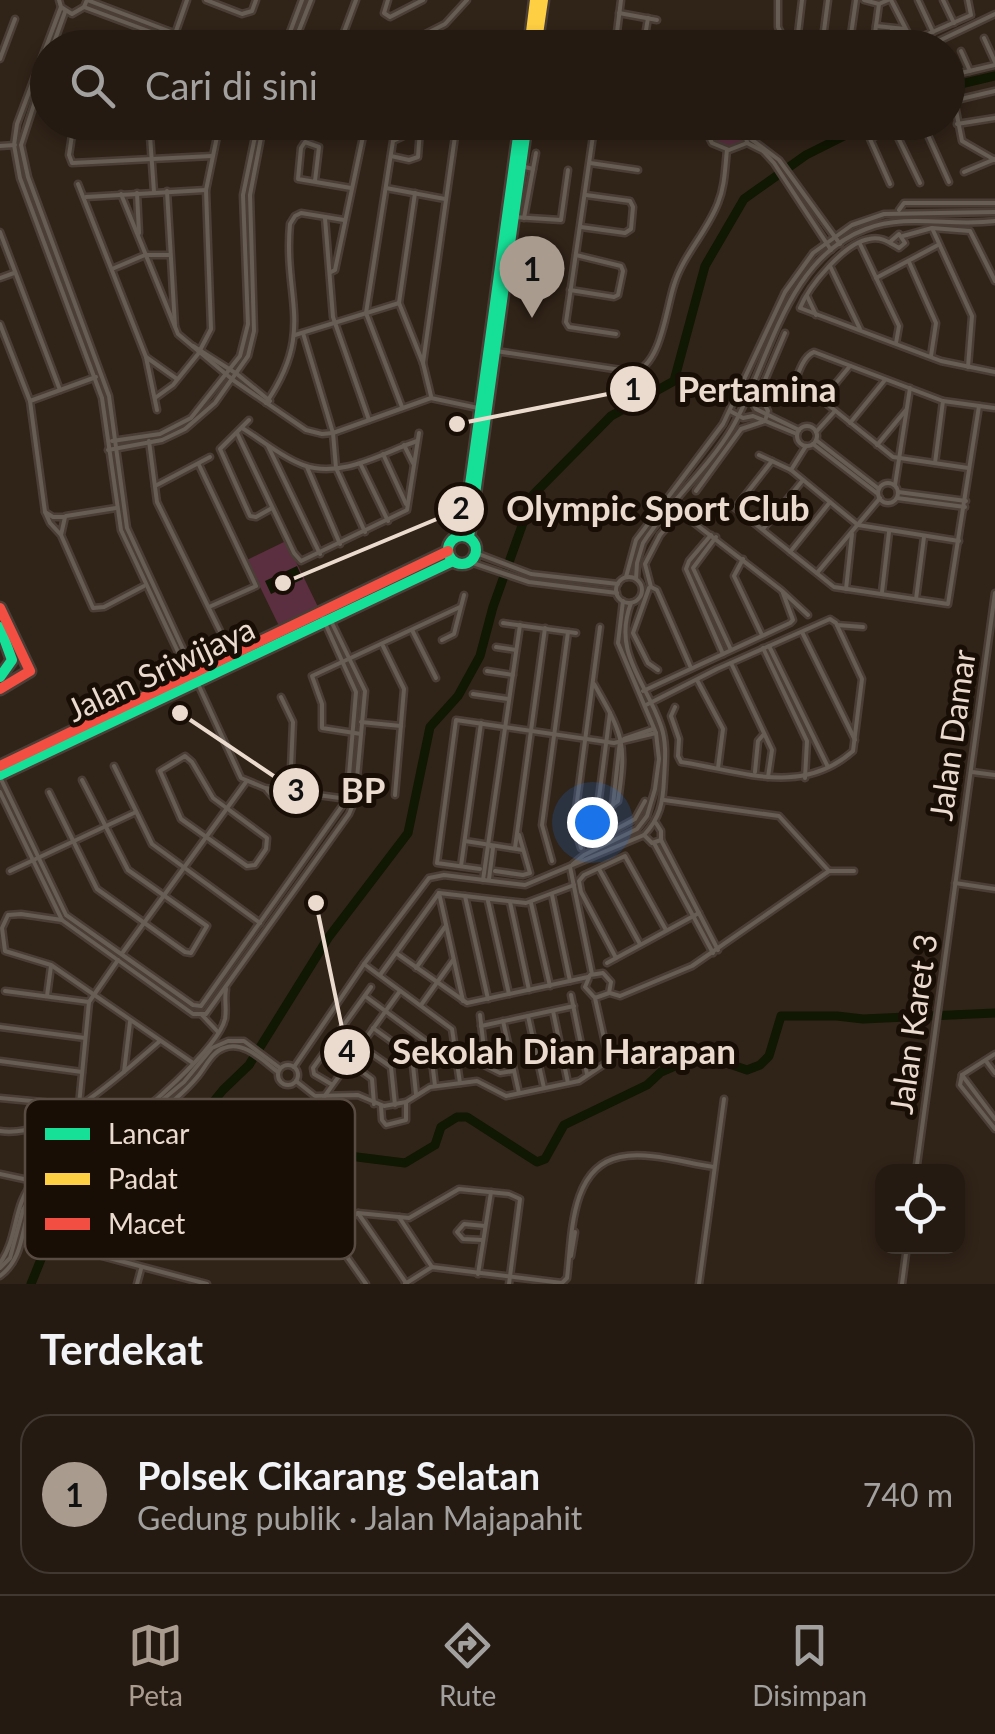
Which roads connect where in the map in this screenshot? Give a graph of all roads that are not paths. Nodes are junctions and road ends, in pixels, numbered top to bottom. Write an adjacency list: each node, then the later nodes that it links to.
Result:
1 (59, 0): 26 (street)
2 (87, 0): 25 (street); 40 (street)
3 (187, 0): 41 (street)
4 (206, 0): 5 (street)
5 (256, 0)
6 (302, 0): 42 (street)
7 (311, 0): 43 (street)
8 (356, 0): 44 (street)
9 (388, 0): 23 (street)
10 (467, 0): 45 (street)
11 (536, 0): 46 (street)
12 (543, 0): 47 (street)
13 (621, 0): 27 (street)
14 (778, 0): 50 (street)
15 (802, 0): 51 (street)
16 (828, 0): 52 (street)
17 (856, 0): 53 (street)
18 (864, 0): 24 (street)
19 (889, 0): 24 (street); 36 (street)
20 (918, 0): 55 (street)
21 (943, 0): 32 (street)
22 (968, 0): 32 (street)
23 (418, 1)
24 (879, 4): 33 (street)
25 (84, 7): 26 (street); 39 (street)
26 (63, 10): 37 (street); 38 (street)
27 (619, 13): 29 (street); 48 (street)
28 (994, 15): 57 (street)
29 (648, 18): 31 (street); 49 (street)
30 (16, 19): 58 (street)
31 (658, 20)
32 (954, 23): 56 (street)
33 (876, 26): 35 (street); 54 (street)
34 (0, 29): 58 (street)
35 (892, 29): 36 (street)
36 (905, 29)
37 (55, 30)
38 (57, 30)
39 (155, 30)
40 (160, 30)
41 (176, 30)
42 (291, 30)
43 (299, 30)
44 (345, 30)
45 (433, 30)
46 (534, 30)
47 (537, 30)
48 (617, 30)
49 (646, 30)
50 (780, 30)
51 (798, 30)
52 (824, 30)
53 (852, 30)
54 (875, 30)
55 (932, 30)
56 (938, 30)
57 (962, 30)
58 (10, 33): 60 (street)
59 (984, 38): 62 (street)
60 (0, 58)
61 (965, 60): 63 (street)
62 (995, 64): 63 (street)
63 (970, 71): 64 (street)
64 (965, 72)
65 (30, 90): 89 (street)
66 (995, 91): 67 (street)
67 (965, 98)
68 (30, 111): 89 (street)
69 (995, 118): 70 (street)
70 (965, 123)
71 (71, 140): 96 (street)
72 (150, 140): 96 (street)
73 (216, 140): 93 (street)
74 (258, 140): 180 (street)
75 (362, 140): 108 (street)
76 (395, 140): 94 (street)
77 (419, 140): 94 (street)
78 (453, 140): 118 (street)
79 (521, 140): 133 (street)
80 (525, 140): 98 (street)
81 (593, 140): 97 (street)
82 (711, 140): 91 (street)
83 (746, 140): 91 (street)
84 (748, 140): 102 (street)
85 (872, 140): 106 (street)
86 (899, 140): 107 (street)
87 (930, 140): 104 (street)
88 (964, 140): 95 (street)
89 (18, 145): 90 (street); 181 (street)
90 (0, 146)
91 (726, 150): 172 (street)
92 (536, 153): 98 (street)
93 (212, 156): 96 (street); 111 (street)
94 (391, 156): 109 (street)
95 (995, 159): 101 (street)
96 (151, 160): 113 (street)
97 (590, 163): 100 (street); 116 (street)
98 (527, 168): 126 (street)
99 (568, 170): 126 (street)
100 (638, 170)
101 (964, 172)
102 (790, 181): 120 (street); 121 (street)
103 (314, 182): 103 (street); 108 (street)
104 (949, 182)
105 (78, 184): 117 (street)
106 (890, 184)
107 (920, 184)
108 (351, 188): 127 (street)
109 (386, 188): 114 (street); 159 (street)
110 (167, 190): 111 (street); 113 (street); 145 (street)
111 (206, 190): 173 (street)
112 (137, 192): 113 (street); 115 (street); 138 (street)
113 (154, 192)
114 (415, 193): 118 (street); 158 (street)
115 (121, 194): 117 (street); 138 (street)
116 (585, 195): 131 (street); 131 (street)
117 (85, 198): 150 (street)
118 (445, 199): 176 (street)
119 (993, 203): 122 (street); 123 (street)
120 (813, 207): 121 (street); 135 (street)
121 (807, 212): 140 (street)
122 (899, 212): 124 (street); 135 (street)
123 (993, 212): 124 (street)
124 (953, 213): 130 (street)
125 (324, 217): 127 (street); 151 (street); 170 (street)
126 (519, 217): 133 (street)
127 (344, 220): 151 (street)
128 (995, 221): 130 (street)
129 (888, 222): 130 (street); 136 (street); 141 (street)
130 (954, 222)
131 (581, 227): 147 (street)
132 (932, 228): 137 (street); 143 (street); 155 (street)
133 (509, 229): 172 (street); 198 (street)
134 (0, 232): 152 (street)
135 (836, 235): 140 (street); 141 (street)
136 (895, 235): 137 (street); 139 (street)
137 (902, 236): 139 (street)
138 (139, 240): 146 (street)
139 (891, 241): 142 (street)
140 (826, 242): 144 (street); 161 (street)
141 (840, 244): 144 (street)
142 (860, 244): 149 (street); 154 (street)
143 (940, 244): 148 (street); 178 (street)
144 (831, 250): 163 (street)
145 (171, 255): 146 (street); 166 (street)
146 (145, 256): 150 (street); 166 (street)
147 (576, 256): 156 (street); 156 (street)
148 (908, 262): 154 (street); 174 (street)
149 (830, 266): 157 (street); 165 (street)
150 (112, 269): 175 (street)
151 (331, 272): 162 (street)
152 (14, 273): 153 (street); 186 (street)
153 (0, 278)
154 (876, 278): 171 (street)
155 (995, 281)
156 (570, 290): 169 (street)
157 (807, 295): 160 (street); 160 (street)
158 (399, 303): 159 (street); 176 (street)
159 (366, 313): 162 (street); 196 (street)
160 (816, 315): 165 (street)
161 (773, 317): 163 (street); 187 (street)
162 (334, 322): 167 (street); 207 (street)
163 (780, 322): 188 (street)
164 (0, 324): 192 (street)
165 (860, 329): 171 (street)
166 (176, 330): 173 (street)
167 (303, 333): 170 (street); 213 (street)
168 (786, 333): 205 (street)
169 (616, 334)
170 (295, 335): 194 (street)
171 (896, 344): 174 (street)
172 (498, 351): 198 (street)
173 (200, 352): 180 (street); 183 (street)
174 (931, 356): 178 (street)
175 (146, 357): 183 (street); 189 (street)
176 (423, 362): 190 (street)
177 (850, 366): 182 (street); 191 (street); 191 (street)
178 (968, 367): 179 (street)
179 (995, 372)
180 (232, 373): 184 (street); 194 (street); 209 (street)
181 (99, 376): 186 (street); 218 (street)
182 (886, 378): 185 (street); 208 (street)
183 (177, 380): 189 (street)
184 (232, 380): 194 (street); 209 (street)
185 (910, 388): 193 (street); 200 (street)
186 (60, 390): 192 (street)
187 (740, 393): 188 (street); 201 (street)
188 (748, 397): 203 (street); 204 (street)
189 (155, 398): 199 (street)
190 (432, 398): 196 (street); 198 (street)
191 (822, 400): 202 (street)
192 (30, 401): 252 (street)
193 (944, 401): 195 (street); 232 (street)
194 (269, 402): 213 (street)
195 (978, 406): 197 (street); 237 (street)
196 (403, 408): 207 (street)
197 (994, 408)
198 (484, 409): 262 (street)
199 (157, 410)
200 (907, 410): 223 (street); 229 (street)
201 (730, 411): 204 (street); 273 (street)
202 (835, 411): 208 (street); 212 (street)
203 (754, 412): 204 (street); 205 (street)
204 (738, 416): 274 (street)
205 (766, 418): 211 (street); 242 (street)
206 (248, 420): 210 (street)
207 (369, 420): 213 (street)
208 (850, 423): 223 (street)
209 (184, 427): 216 (street); 220 (street)
210 (242, 428): 215 (street); 221 (street)
211 (798, 432): 212 (street); 219 (street)
212 (816, 432): 219 (street)
213 (333, 433): 236 (street)
214 (419, 433): 217 (street)
215 (238, 434): 251 (street); 251 (street)
216 (148, 436): 218 (street); 220 (street)
217 (418, 440): 222 (street); 234 (street)
218 (111, 441): 224 (street); 225 (street)
219 (812, 443): 238 (street); 243 (street)
220 (150, 444): 224 (street); 241 (street)
221 (268, 445): 235 (street); 267 (street)
222 (404, 445): 226 (street); 234 (street)
223 (877, 445): 229 (street)
224 (116, 449): 225 (street); 321 (street)
225 (108, 450): 250 (street)
226 (383, 454): 231 (street); 248 (street)
227 (758, 455): 230 (street)
228 (210, 457): 233 (street)
229 (901, 459): 232 (street); 240 (street)
230 (772, 461): 238 (street); 249 (street)
231 (360, 463): 236 (street); 254 (street)
232 (935, 463): 237 (street)
233 (199, 465): 241 (street); 287 (street)
234 (414, 465): 248 (street)
235 (307, 467): 236 (street); 265 (street)
236 (336, 468): 257 (street)
237 (970, 468): 247 (street)
238 (791, 470): 239 (street)
239 (803, 480): 246 (street); 256 (street)
240 (895, 485): 243 (street); 244 (street)
241 (155, 486): 287 (street)
242 (696, 491)
243 (879, 493): 244 (street); 255 (street)
244 (897, 495): 247 (street)
245 (724, 500): 249 (street)
246 (830, 502): 255 (street); 266 (street)
247 (965, 504): 264 (street)
248 (407, 507): 254 (street)
249 (736, 507): 256 (street)
250 (116, 508): 253 (street); 276 (street)
251 (272, 508): 267 (street)
252 (45, 512): 253 (street); 260 (street)
253 (65, 516): 260 (street)
254 (388, 521): 257 (street)
255 (858, 526): 258 (street); 259 (street)
256 (762, 528): 266 (street)
257 (365, 532): 265 (street)
258 (889, 532): 263 (street); 282 (street)
259 (852, 534): 272 (street); 278 (street)
260 (62, 535): 276 (street)
261 (713, 536): 270 (street); 271 (street); 277 (street)
262 (463, 537): 268 (street); 269 (street)
263 (924, 537): 264 (street); 284 (street)
264 (959, 541): 284 (street)
265 (340, 544): 267 (street)
266 (790, 552): 272 (street)
267 (320, 554)
268 (450, 556): 269 (street); 291 (street, Jalan Sriwijaya)
269 (473, 557): 275 (street); 281 (street)
270 (743, 560): 279 (street); 304 (street)
271 (689, 567): 310 (street); 311 (street)
272 (816, 573): 278 (street)
273 (626, 577): 274 (street); 275 (street)
274 (636, 578): 286 (street)
275 (618, 584): 281 (street)
276 (146, 585): 321 (street)
277 (651, 587): 316 (street); 317 (street)
278 (846, 589): 282 (street)
279 (781, 590): 290 (street); 304 (street)
280 (995, 593): 353 (street, Jalan Damar)
281 (617, 594): 285 (street)
282 (881, 594): 284 (street)
283 (464, 595): 289 (street)
284 (916, 599)
285 (622, 601): 286 (street); 326 (street)
286 (631, 603): 326 (street)
287 (209, 607): 300 (street)
288 (0, 608): 315 (street)
289 (460, 608): 299 (street); 305 (street)
290 (808, 616)
291 (327, 619): 312 (street); 321 (street, Jalan Sriwijaya)
292 (502, 623): 293 (street)
293 (520, 625): 298 (street); 309 (street)
294 (837, 625): 297 (street); 302 (street); 347 (street)
295 (0, 627): 314 (street)
296 (600, 627): 324 (street)
297 (863, 627)
298 (545, 628): 301 (street); 337 (street)
299 (412, 630): 306 (street); 322 (street)
300 (220, 631)
301 (568, 632): 303 (street); 341 (street)
302 (802, 632): 308 (street); 347 (street)
303 (576, 633)
304 (762, 635): 310 (street)
305 (442, 640)
306 (382, 644): 312 (street); 335 (street)
307 (496, 647): 309 (street)
308 (766, 647): 313 (street); 344 (street); 346 (street)
309 (516, 650): 319 (street)
310 (731, 650): 311 (street)
311 (723, 654): 316 (street)
312 (346, 660): 333 (street); 339 (street)
313 (731, 663): 323 (street); 342 (street)
314 (14, 664): 315 (street); 320 (street)
315 (29, 666): 325 (street)
316 (691, 668): 326 (street)
317 (658, 670)
318 (488, 671): 319 (street)
319 (513, 675): 329 (street)
320 (0, 677)
321 (192, 677): 349 (street, Jalan Sriwijaya); 356 (street, Jalan Sriwijaya); 360 (street)
322 (436, 678)
323 (697, 680): 330 (street); 351 (street)
324 (593, 682): 332 (street); 343 (street)
325 (0, 690)
326 (642, 692): 330 (street)
327 (473, 694): 329 (street)
328 (281, 697): 362 (street)
329 (510, 699): 336 (street)
330 (649, 704): 338 (street); 369 (street)
331 (675, 707): 351 (street)
332 (610, 713): 345 (street); 348 (street)
333 (359, 722): 335 (street); 339 (street); 340 (street)
334 (481, 723): 336 (street); 380 (street); 389 (street)
335 (401, 726): 366 (street)
336 (506, 727): 337 (street); 383 (street)
337 (531, 730): 341 (street); 376 (street)
338 (656, 731): 345 (street); 391 (street)
339 (354, 733): 340 (street); 367 (street)
340 (361, 734): 368 (street)
341 (554, 734): 343 (street); 388 (street)
342 (764, 734): 354 (street); 357 (street)
343 (586, 738): 348 (street); 385 (street)
344 (815, 740): 346 (street); 352 (street)
345 (620, 741): 348 (street); 373 (street)
346 (807, 741): 358 (street)
347 (856, 741): 352 (street)
348 (606, 742): 373 (street)
349 (0, 766)
350 (114, 766): 372 (street)
351 (718, 768): 354 (street)
352 (828, 768): 358 (street)
353 (972, 772): 355 (street); 400 (street, Jalan Damar)
354 (754, 774): 357 (street)
355 (995, 775)
356 (0, 777): 387 (street)
357 (768, 777): 358 (street)
358 (804, 778)
359 (82, 780): 375 (street)
360 (246, 782): 361 (street); 371 (street)
361 (265, 788): 362 (street); 365 (street)
362 (290, 791): 365 (street)
363 (0, 792): 387 (street)
364 (49, 792): 381 (street)
365 (303, 793): 367 (street)
366 (395, 796)
367 (346, 800): 368 (street); 415 (street)
368 (355, 800): 415 (street)
369 (662, 800): 374 (street); 396 (street)
370 (645, 801): 373 (street)
371 (226, 810): 378 (street); 378 (street); 378 (street)
372 (136, 812): 375 (street); 390 (street)
373 (596, 815)
374 (656, 823): 377 (street); 379 (street)
375 (104, 827): 381 (street); 403 (street)
376 (517, 830): 384 (street); 386 (street)
377 (644, 836): 382 (street); 391 (street)
378 (205, 838): 390 (street)
379 (661, 840): 382 (street); 410 (street)
380 (465, 841): 383 (street); 389 (street)
381 (73, 842): 387 (street); 414 (street)
382 (654, 843): 412 (street)
383 (490, 845): 384 (street); 398 (street)
384 (515, 848): 386 (street)
385 (581, 848)
386 (523, 850): 394 (street)
387 (36, 859): 395 (street); 409 (street); 421 (street)
388 (552, 861)
389 (461, 866): 393 (street)
390 (184, 868): 403 (street); 415 (street)
391 (570, 868): 398 (street); 399 (street)
392 (598, 868): 399 (street); 417 (street); 418 (street)
393 (480, 869)
394 (495, 870)
395 (10, 871)
396 (829, 871): 397 (street); 419 (street)
397 (854, 871)
398 (486, 880): 425 (street)
399 (576, 883): 404 (street); 422 (street); 429 (street)
400 (956, 883): 401 (street); 506 (street, Jalan Karet 3)
401 (995, 889)
402 (439, 893): 405 (street); 416 (street); 420 (street)
403 (164, 895): 414 (street); 414 (street)
404 (552, 895): 408 (street); 430 (street)
405 (465, 896): 406 (street); 445 (street)
406 (488, 899): 407 (street); 439 (street)
407 (510, 902): 408 (street); 436 (street)
408 (532, 903): 433 (street)
409 (54, 907): 411 (street); 413 (street)
410 (699, 912): 412 (street); 419 (street)
411 (40, 916): 413 (street); 426 (street)
412 (692, 916): 417 (street); 419 (street)
413 (62, 920): 421 (street)
414 (145, 922): 421 (street)
415 (263, 925): 421 (street); 431 (street)
416 (446, 926): 423 (street); 427 (street)
417 (666, 930): 418 (street)
418 (640, 944): 422 (street)
419 (715, 952): 438 (street)
420 (396, 953): 427 (street); 428 (street)
421 (120, 956): 444 (street); 452 (street)
422 (616, 958): 424 (street)
423 (454, 960): 432 (street); 446 (street)
424 (607, 963)
425 (364, 964): 428 (street); 472 (street)
426 (51, 965): 441 (street); 444 (street)
427 (416, 968): 432 (street)
428 (380, 976): 435 (street)
429 (590, 976): 430 (street); 438 (street); 443 (street)
430 (570, 981): 433 (street)
431 (228, 983): 452 (street); 459 (street)
432 (437, 983): 446 (street); 447 (street)
433 (550, 986): 436 (street)
434 (371, 987): 442 (street)
435 (400, 990): 447 (street); 449 (street)
436 (530, 990): 439 (street)
437 (4, 991): 441 (street)
438 (610, 993): 443 (street)
439 (509, 994): 445 (street)
440 (571, 995): 448 (street)
441 (47, 996): 444 (street)
442 (364, 996): 449 (street); 483 (street)
443 (595, 998): 479 (street)
444 (91, 999): 455 (street); 460 (street)
445 (488, 999): 446 (street)
446 (464, 1002)
447 (421, 1005): 466 (street)
448 (574, 1006): 450 (street); 479 (street)
449 (386, 1011): 458 (street); 484 (street)
450 (553, 1011): 453 (street); 481 (street)
451 (480, 1015): 456 (street)
452 (200, 1016): 459 (street)
453 (528, 1016): 454 (street); 485 (street)
454 (503, 1021): 456 (street); 463 (street)
455 (130, 1022): 461 (street); 476 (street)
456 (481, 1026): 465 (street)
457 (0, 1027): 460 (street)
458 (374, 1028): 462 (street); 488 (street)
459 (218, 1032): 471 (street)
460 (86, 1038): 475 (street)
461 (160, 1041): 471 (street); 476 (street)
462 (361, 1046): 470 (street); 501 (street)
463 (509, 1046): 465 (street); 474 (street)
464 (249, 1047): 473 (street); 495 (street); 496 (street)
465 (484, 1051): 466 (street); 474 (street)
466 (457, 1054): 482 (street)
467 (995, 1054): 468 (street)
468 (985, 1059): 477 (street); 478 (street)
469 (0, 1062): 475 (street)
470 (349, 1062): 483 (street); 500 (street)
471 (194, 1064): 494 (street)
472 (294, 1066): 473 (street); 480 (street)
473 (279, 1070): 480 (street)
474 (514, 1071): 487 (street)
475 (82, 1072): 486 (street)
476 (124, 1072): 493 (street)
477 (995, 1073)
478 (962, 1075): 502 (street); 503 (street)
479 (588, 1076): 481 (street)
480 (296, 1081): 489 (street)
481 (568, 1083): 485 (street)
482 (460, 1084): 484 (street); 487 (street)
483 (332, 1085): 489 (street)
484 (435, 1086): 488 (street)
485 (544, 1088): 487 (street)
486 (80, 1093): 491 (street); 492 (street)
487 (519, 1093)
488 (416, 1096): 499 (street)
489 (324, 1097): 500 (street)
490 (0, 1098): 498 (street)
491 (80, 1099)
492 (88, 1099)
493 (90, 1099)
494 (155, 1099)
495 (164, 1099)
496 (172, 1099)
497 (724, 1099): 507 (street)
498 (25, 1101)
499 (406, 1102): 500 (street); 501 (street)
500 (377, 1105): 501 (street)
501 (395, 1105)
502 (995, 1119)
503 (995, 1128)
504 (0, 1131): 505 (street)
505 (25, 1131)
506 (917, 1164)
507 (714, 1168): 532 (street); 537 (street)
508 (0, 1174): 509 (street)
509 (25, 1179)
510 (491, 1192): 517 (street); 521 (street); 531 (street)
511 (25, 1197): 526 (street)
512 (25, 1205): 526 (street)
513 (358, 1213): 514 (street); 515 (street); 519 (street)
514 (368, 1213): 516 (street); 519 (street)
515 (355, 1215)
516 (399, 1217): 517 (street); 520 (street)
517 (409, 1218): 520 (street)
518 (25, 1225): 530 (street)
519 (366, 1226): 536 (street)
520 (406, 1226): 528 (street)
521 (485, 1226): 522 (street); 522 (street)
522 (484, 1240): 529 (street)
523 (906, 1254): 538 (street)
524 (109, 1259): 527 (street)
525 (349, 1259): 535 (street)
526 (0, 1266)
527 (142, 1268): 533 (street); 534 (street)
528 (432, 1268): 529 (street); 536 (street)
529 (478, 1274): 531 (street)
530 (0, 1276)
531 (510, 1281): 532 (street)
532 (544, 1283)
533 (138, 1284)
534 (207, 1284)
535 (366, 1284)
536 (406, 1284)
537 (700, 1284)
538 (902, 1284)

